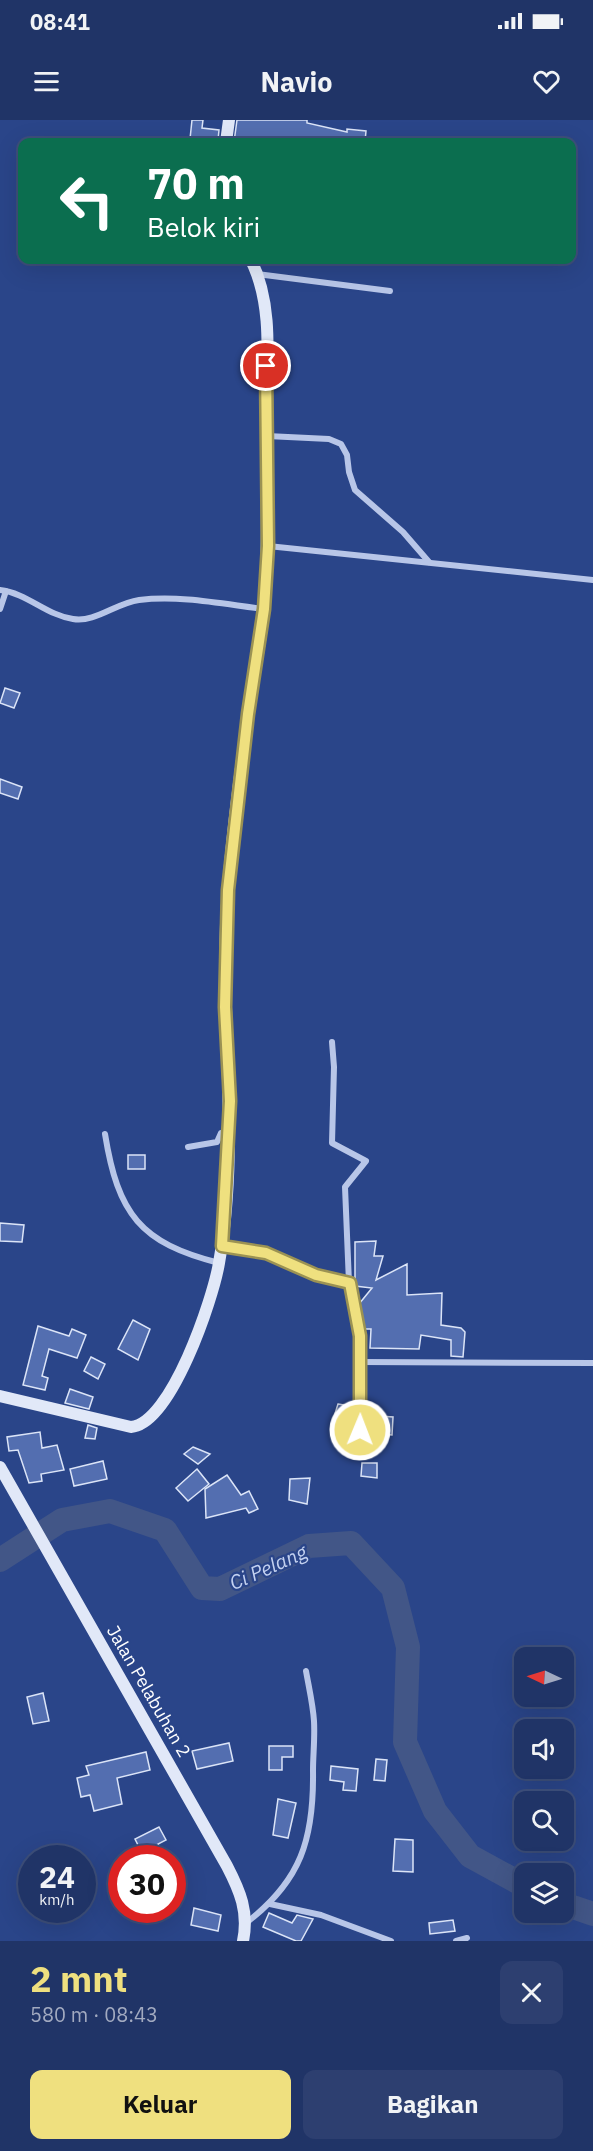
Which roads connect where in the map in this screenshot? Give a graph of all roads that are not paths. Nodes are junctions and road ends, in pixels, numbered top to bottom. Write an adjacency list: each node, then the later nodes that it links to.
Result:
1 (229, 120): 2 (street)
2 (227, 138)
3 (253, 264): 4 (street)
4 (257, 274): 5 (street); 6 (street)
5 (390, 291)
6 (266, 436): 7 (street); 8 (street)
7 (268, 546): 8 (street); 12 (street)
8 (429, 562): 9 (street)
9 (593, 580)
10 (3, 590): 11 (street); 12 (street)
11 (0, 609)
12 (264, 609): 14 (street)
13 (332, 1042): 19 (street)
14 (229, 1130): 16 (street); 17 (street)
15 (105, 1134): 18 (street)
16 (188, 1147)
17 (222, 1246): 18 (street); 19 (street)
18 (219, 1263): 22 (street)
19 (350, 1283): 20 (street)
20 (360, 1362): 21 (street); 23 (street)
21 (593, 1363)
22 (0, 1396)
23 (360, 1430)
24 (0, 1467): 27 (street, Jalan Pelabuhan 2)
25 (306, 1671): 26 (street)
26 (270, 1904): 27 (street); 30 (street)
27 (246, 1923): 29 (street, Jalan Pelabuhan 2)
28 (467, 1938): 31 (street)
29 (243, 1941)
30 (391, 1941)
31 (456, 1941)

